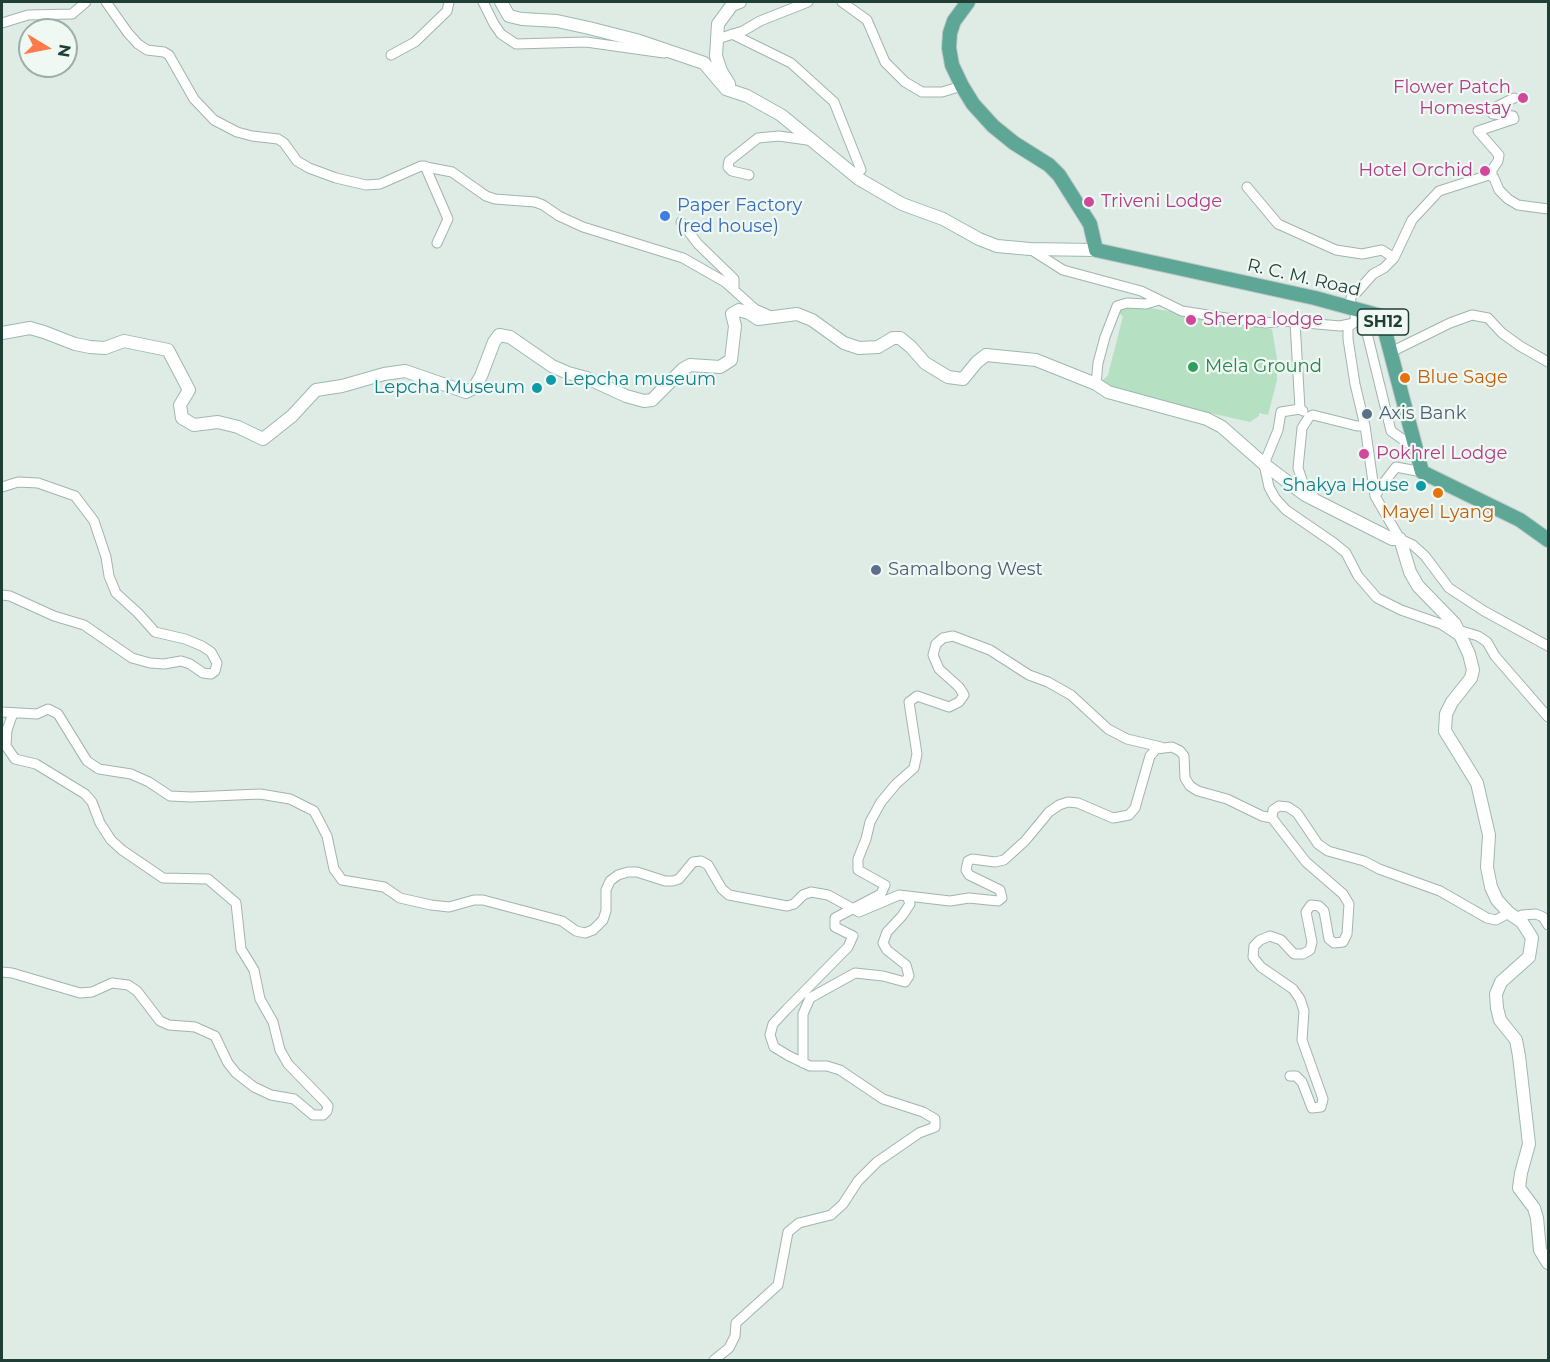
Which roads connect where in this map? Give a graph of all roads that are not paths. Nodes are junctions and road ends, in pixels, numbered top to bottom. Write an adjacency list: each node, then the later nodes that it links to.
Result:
1 (86, 2): 10 (street)
2 (106, 2): 19 (street)
3 (449, 2): 13 (street)
4 (483, 2): 14 (street)
5 (501, 2): 14 (street)
6 (740, 2): 12 (street)
7 (808, 2): 11 (street)
8 (842, 2): 15 (street)
9 (968, 2): 15 (main road)
10 (2, 23)
11 (732, 34): 12 (street); 20 (street)
12 (717, 39): 16 (street)
13 (391, 55)
14 (684, 56): 16 (street)
15 (962, 86): 28 (main road)
16 (738, 94): 18 (street)
17 (1514, 98): 22 (street)
18 (814, 141): 21 (street); 27 (street)
19 (425, 166): 26 (street); 30 (street)
20 (861, 170)
21 (748, 175)
22 (1492, 176): 24 (street); 29 (street)
23 (1246, 187): 29 (street)
24 (1548, 209)
25 (681, 222): 30 (street)
26 (437, 243)
27 (1030, 249): 28 (street); 31 (street)
28 (1096, 250): 32 (main road, R. C. M. Road / SH12)
29 (1394, 258): 32 (street)
30 (735, 289): 33 (street)
31 (1160, 300): 34 (street); 38 (street)
32 (1354, 314): 34 (street); 36 (main road, R. C. M. Road / SH12); 41 (street); 42 (street)
33 (774, 317): 35 (street); 38 (street)
34 (1295, 322): 39 (street)
35 (2, 333)
36 (1391, 352): 37 (street); 42 (main road, R. C. M. Road / SH12)
37 (1548, 362)
38 (1096, 384): 43 (street)
39 (1300, 410): 40 (street); 43 (street)
40 (1313, 416): 41 (street); 47 (street)
41 (1365, 426): 46 (street)
42 (1416, 450): 44 (main road, R. C. M. Road / SH12)
43 (1264, 464): 47 (street); 51 (street)
44 (1422, 472): 46 (street); 49 (main road)
45 (2, 487): 50 (street)
46 (1375, 496): 48 (street)
47 (1319, 503): 48 (street)
48 (1400, 539): 51 (street); 52 (street)
49 (1548, 540)
50 (2, 595)
51 (1459, 634): 55 (street); 60 (street)
52 (1548, 646)
53 (2, 712): 54 (street)
54 (13, 713): 59 (street); 62 (street)
55 (1548, 717)
56 (1163, 747): 57 (street); 58 (street); 59 (street)
57 (1272, 818): 60 (street); 64 (street)
58 (907, 896): 59 (street); 63 (street)
59 (852, 910): 63 (street)
60 (1512, 916): 61 (street); 65 (street)
61 (1548, 925)
62 (2, 972)
63 (803, 1062): 66 (street)
64 (1290, 1076)
65 (1548, 1263)
66 (714, 1360)

